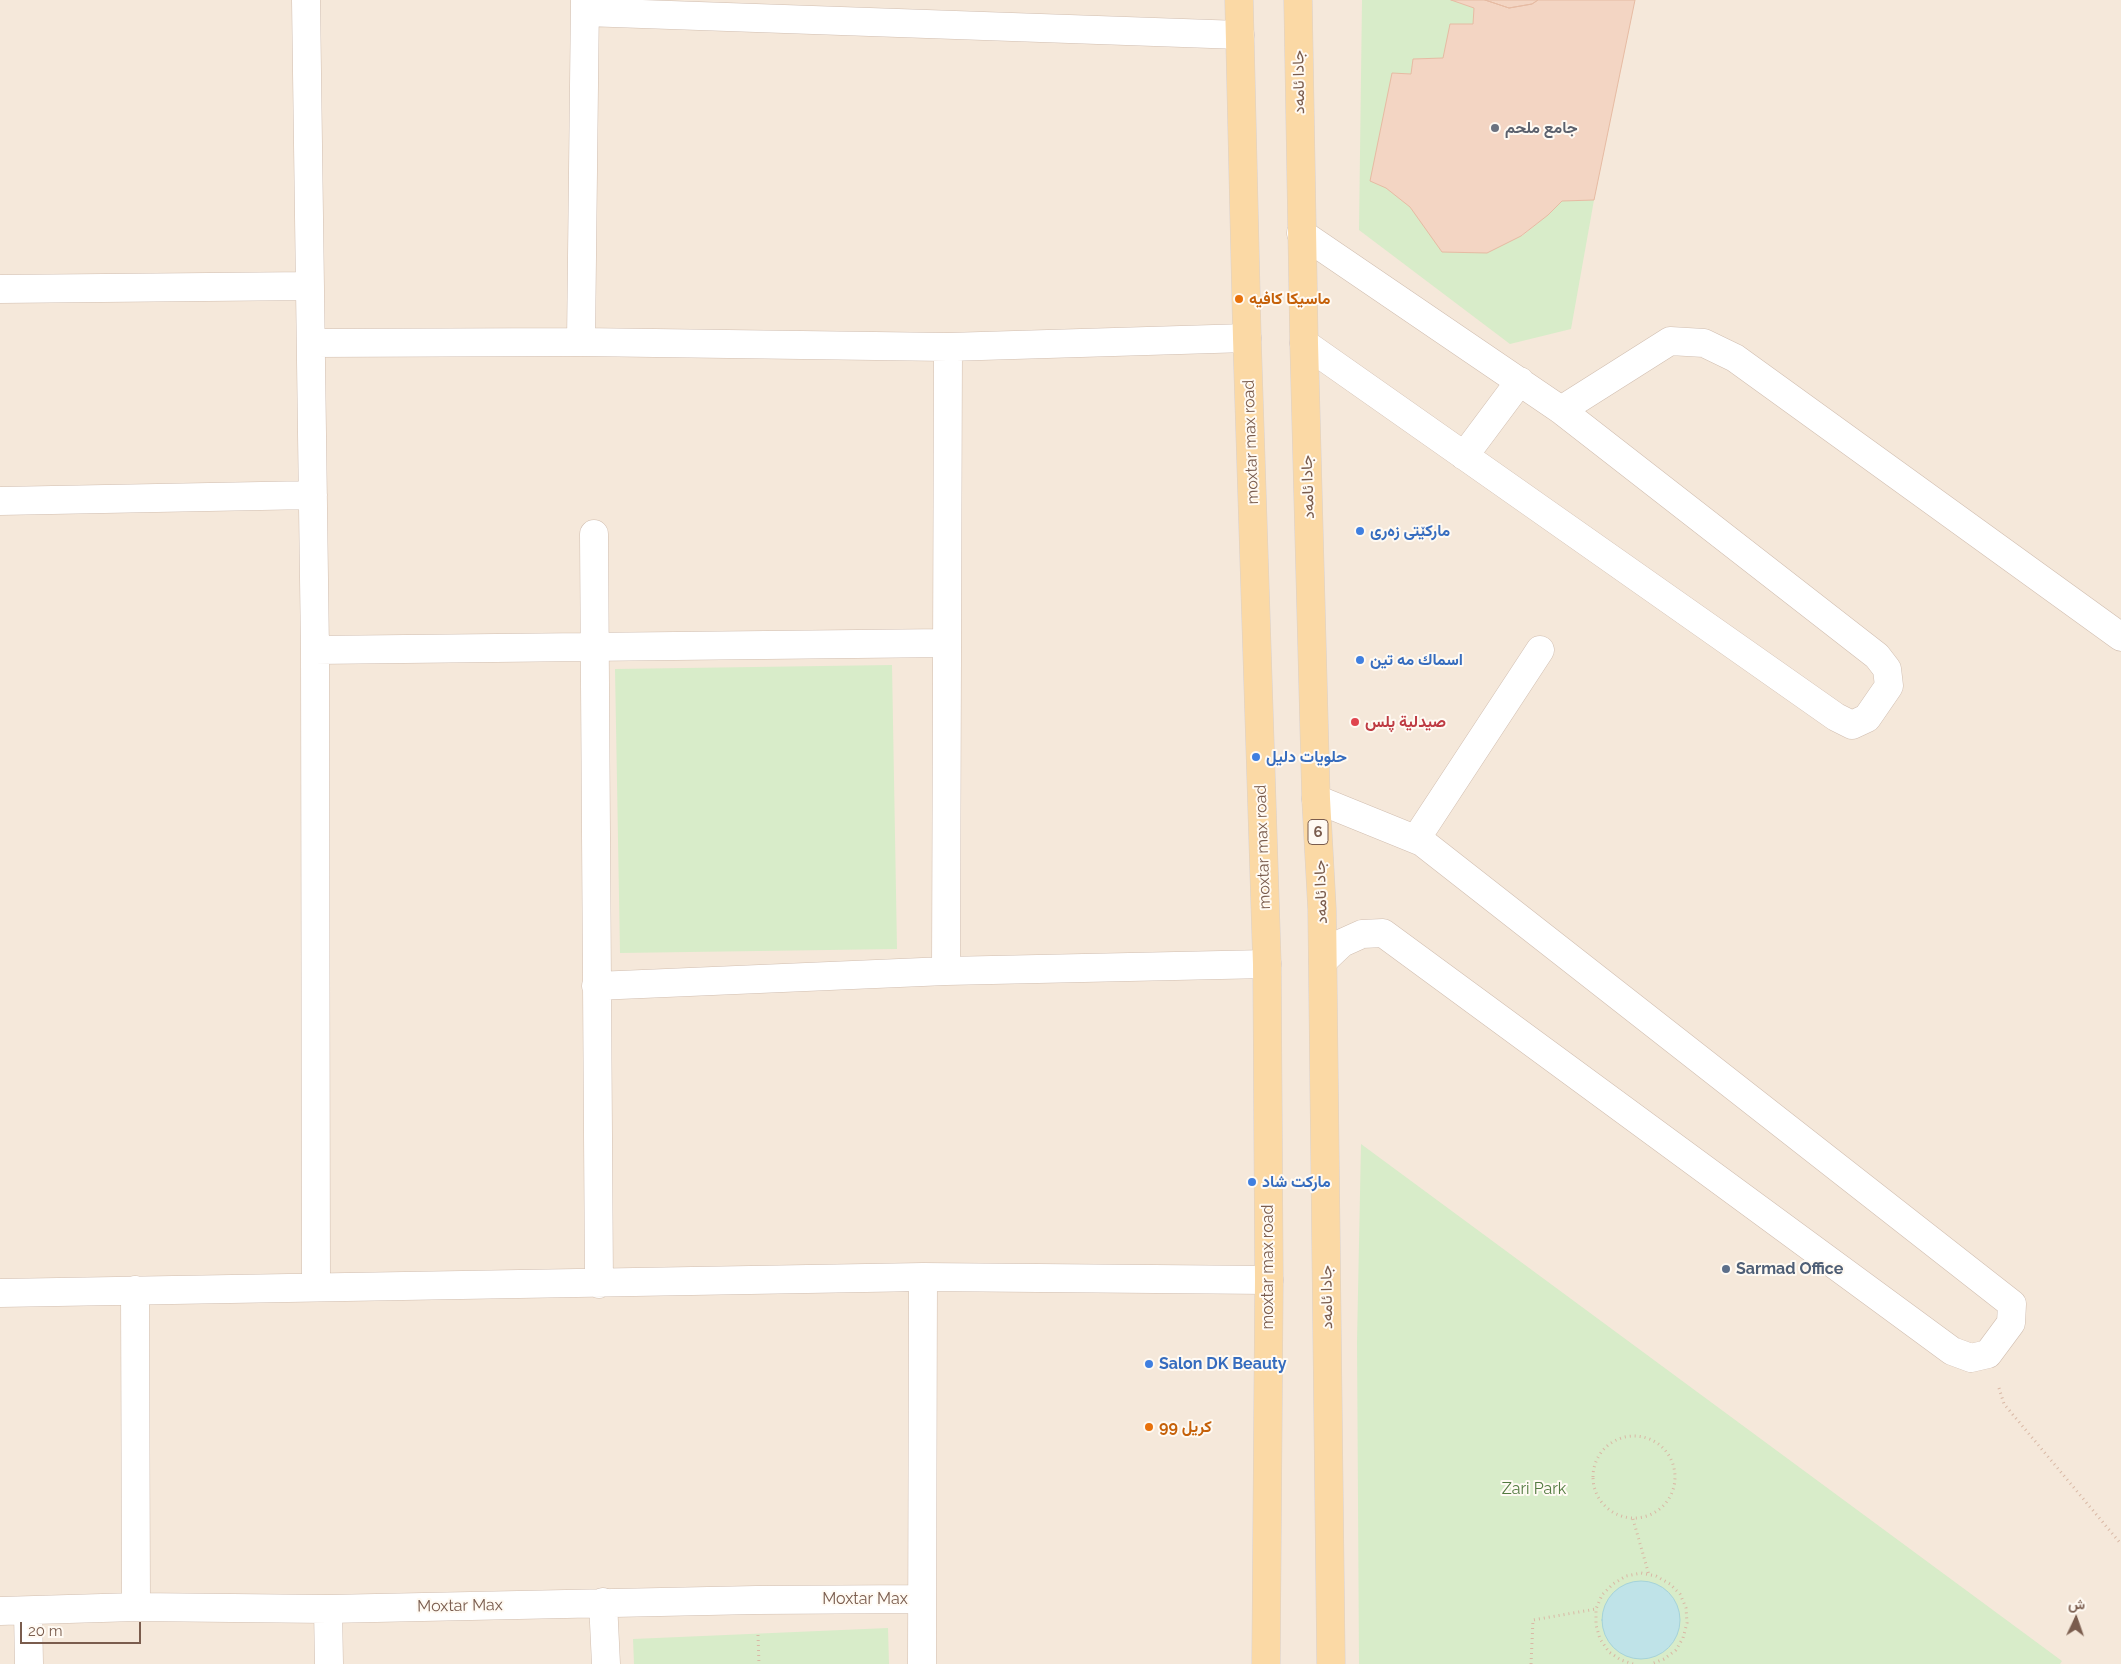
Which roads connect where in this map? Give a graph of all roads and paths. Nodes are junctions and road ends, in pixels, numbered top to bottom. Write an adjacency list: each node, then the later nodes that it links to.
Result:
1 (306, 0): 8 (street)
2 (1239, 0): 6 (main road, moxtar max road)
3 (1298, 0): 7 (main road, جادا ئامەد / 6)
4 (585, 6): 5 (street); 11 (street)
5 (912, 12): 6 (street)
6 (1240, 35): 10 (main road, moxtar max road)
7 (1301, 233): 13 (main road, جادا ئامەد / 6); 15 (street)
8 (310, 286): 9 (street); 12 (street)
9 (0, 289)
10 (1247, 338): 14 (street); 29 (main road, moxtar max road)
11 (582, 342): 12 (street); 14 (street)
12 (311, 343): 18 (street)
13 (1304, 343): 17 (street); 26 (main road, جادا ئامەد / 6)
14 (948, 347): 22 (street)
15 (1520, 381): 16 (street); 17 (street)
16 (1562, 410): 17 (street); 21 (street)
17 (1464, 456)
18 (313, 495): 19 (street); 24 (street)
19 (0, 501)
20 (594, 534): 23 (street)
21 (2121, 637)
22 (946, 643): 23 (street); 30 (street)
23 (594, 647): 24 (street); 31 (street)
24 (315, 650): 35 (street)
25 (1540, 650): 27 (street)
26 (1316, 798): 27 (street); 28 (main road, جادا ئامەد / 6)
27 (1416, 839): 38 (street)
28 (1323, 962): 38 (street); 54 (main road, جادا ئامەد / 6)
29 (1267, 964): 30 (street); 33 (main road, moxtar max road)
30 (946, 971): 31 (street)
31 (596, 986): 34 (street)
32 (923, 1277): 33 (street); 34 (street); 42 (street, Moxtar Max)
33 (1269, 1280): 53 (main road, moxtar max road)
34 (599, 1284): 35 (street)
35 (316, 1287): 36 (street)
36 (135, 1290): 37 (street); 44 (street)
37 (0, 1292)
38 (1988, 1354): 40 (path)
39 (1634, 1519): 39 (path); 41 (path)
40 (2121, 1544)
41 (1649, 1575): 46 (path); 57 (path)
42 (921, 1599): 43 (street, Moxtar Max); 52 (street, Moxtar Max)
43 (603, 1602): 45 (street, Moxtar Max); 51 (street)
44 (136, 1608): 45 (street, Moxtar Max); 48 (street, Moxtar Max)
45 (328, 1609): 50 (street)
46 (1596, 1609): 55 (path); 56 (path)
47 (0, 1611): 48 (street, Moxtar Max)
48 (28, 1611): 49 (street)
49 (29, 1664)
50 (329, 1664)
51 (606, 1664)
52 (922, 1664)
53 (1266, 1664)
54 (1331, 1664)
55 (1531, 1664)
56 (1633, 1664)
57 (1651, 1664)

